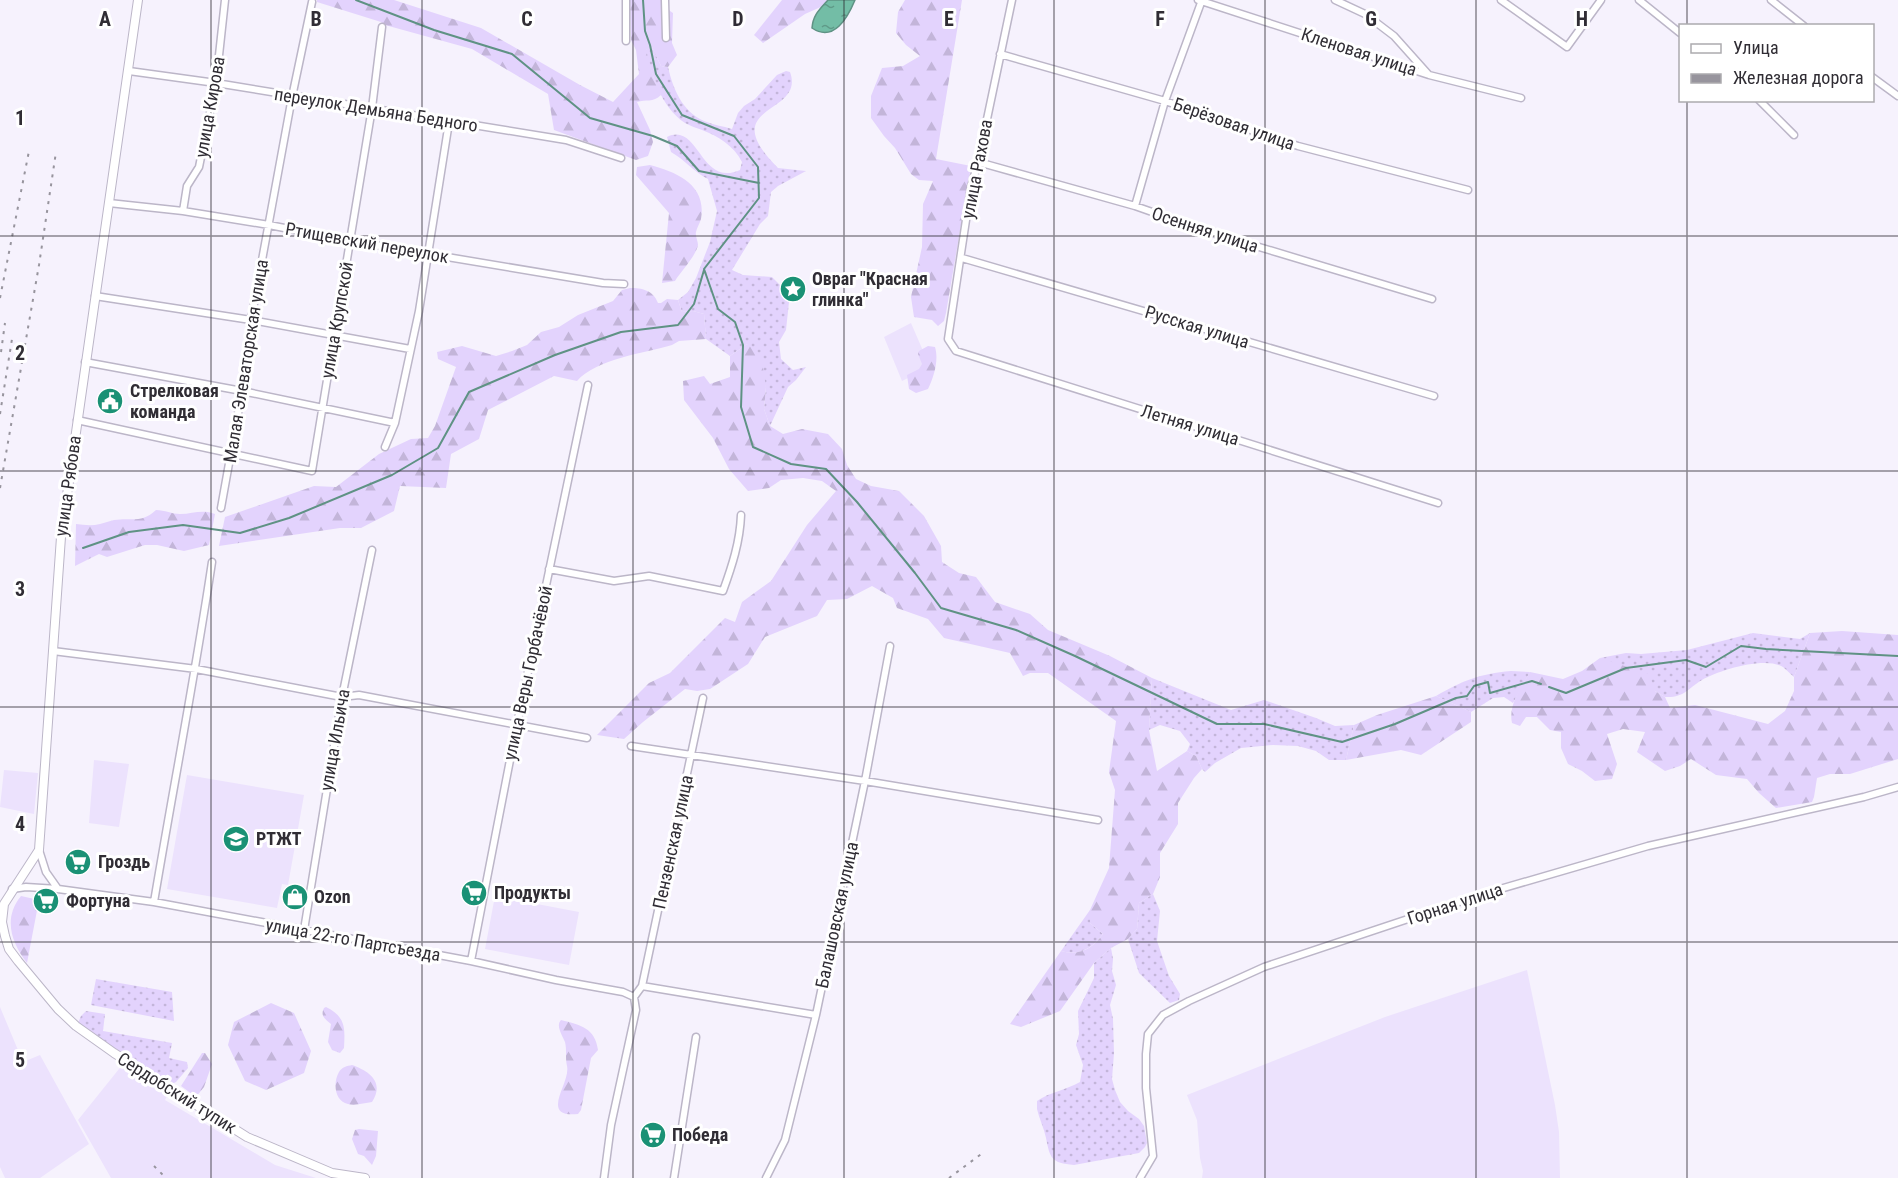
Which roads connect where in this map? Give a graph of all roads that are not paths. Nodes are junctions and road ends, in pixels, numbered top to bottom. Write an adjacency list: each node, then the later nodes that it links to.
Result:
1 (138, 0): 19 (street, улица Рябова)
2 (225, 0): 22 (street, улица Кирова)
3 (626, 0): 17 (street)
4 (665, 0): 16 (street)
5 (1012, 0): 18 (street, улица Рахова)
6 (1201, 0): 20 (street, Кленовая улица); 26 (street)
7 (1335, 0): 20 (street)
8 (1501, 0): 9 (street)
9 (1601, 0)
10 (1639, 0): 15 (street)
11 (1771, 0): 13 (street)
12 (312, 2): 23 (street, Малая Элеваторская улица)
13 (1801, 24)
14 (382, 27): 28 (street, улица Крупской)
15 (1679, 32)
16 (666, 38)
17 (626, 41)
18 (1000, 54): 26 (street, Берёзовая улица); 32 (street, улица Рахова)
19 (129, 71): 22 (street, переулок Демьяна Бедного); 34 (street, улица Рябова)
20 (1429, 75): 25 (street, Кленовая улица)
21 (1874, 78): 24 (street)
22 (216, 83): 23 (street, переулок Демьяна Бедного); 36 (street, улица Кирова)
23 (292, 96): 28 (street, переулок Демьяна Бедного); 37 (street, Малая Элеваторская улица)
24 (1898, 96)
25 (1521, 98)
26 (1165, 101): 33 (street, Берёзовая улица); 35 (street)
27 (1761, 102): 30 (street)
28 (372, 108): 29 (street, переулок Демьяна Бедного); 38 (street, улица Крупской)
29 (449, 122): 31 (street, переулок Демьяна Бедного); 39 (street)
30 (1794, 135)
31 (621, 158)
32 (978, 162): 35 (street, Осенняя улица); 40 (street, улица Рахова)
33 (1468, 190)
34 (109, 203): 36 (street, Ртищевский переулок); 42 (street, улица Рябова)
35 (1135, 206): 43 (street, Осенняя улица)
36 (183, 211): 37 (street, Ртищевский переулок)
37 (268, 225): 38 (street, Ртищевский переулок); 44 (street, Малая Элеваторская улица)
38 (351, 241): 39 (street, Ртищевский переулок); 45 (street, улица Крупской)
39 (428, 254): 41 (street, Ртищевский переулок); 47 (street)
40 (962, 258): 46 (street, улица Рахова); 51 (street, Русская улица)
41 (624, 284)
42 (95, 296): 44 (street); 48 (street, улица Рябова)
43 (1432, 299)
44 (251, 320): 45 (street); 50 (street, Малая Элеваторская улица)
45 (334, 336): 47 (street); 52 (street, улица Крупской)
46 (948, 339): 57 (street, Летняя улица)
47 (410, 349): 54 (street)
48 (85, 362): 50 (street); 53 (street, улица Рябова)
49 (588, 385): 62 (street, улица Веры Горбачёвой)
50 (242, 391): 52 (street); 56 (street, Малая Элеваторская улица)
51 (1434, 396)
52 (322, 409): 54 (street); 56 (street, улица Крупской)
53 (77, 420): 56 (street); 64 (street, улица Рябова)
54 (395, 423): 55 (street)
55 (385, 447)
56 (230, 453): 58 (street, Малая Элеваторская улица)
57 (1438, 503)
58 (221, 508)
59 (741, 516): 62 (street)
60 (372, 550): 66 (street, улица Ильича)
61 (212, 562): 65 (street)
62 (549, 569): 68 (street, улица Веры Горбачёвой)
63 (890, 646): 72 (street, Балашовская улица)
64 (53, 651): 65 (street); 75 (street, улица Рябова)
65 (196, 669): 66 (street); 78 (street)
66 (342, 697): 68 (street); 79 (street, улица Ильича)
67 (704, 698): 71 (street, Пензенская улица)
68 (517, 723): 69 (street); 80 (street, улица Веры Горбачёвой)
69 (587, 738)
70 (631, 746): 71 (street)
71 (692, 756): 72 (street); 81 (street, Пензенская улица)
72 (865, 781): 74 (street); 83 (street, Балашовская улица)
73 (1898, 787): 89 (street, Горная улица)
74 (1098, 820)
75 (39, 850): 76 (street); 77 (street)
76 (12, 889): 77 (street, улица 22-го Партсъезда); 85 (street, Сердобский тупик)
77 (58, 889): 78 (street, улица 22-го Партсъезда)
78 (154, 902): 79 (street, улица 22-го Партсъезда)
79 (304, 930): 80 (street, улица 22-го Партсъезда)
80 (471, 961): 82 (street, улица 22-го Партсъезда)
81 (642, 986): 82 (street); 83 (street)
82 (634, 997): 86 (street)
83 (816, 1015): 88 (street, Балашовская улица)
84 (696, 1037): 87 (street)
85 (365, 1178)
86 (604, 1178)
87 (674, 1178)
88 (766, 1178)
89 (1140, 1178)

